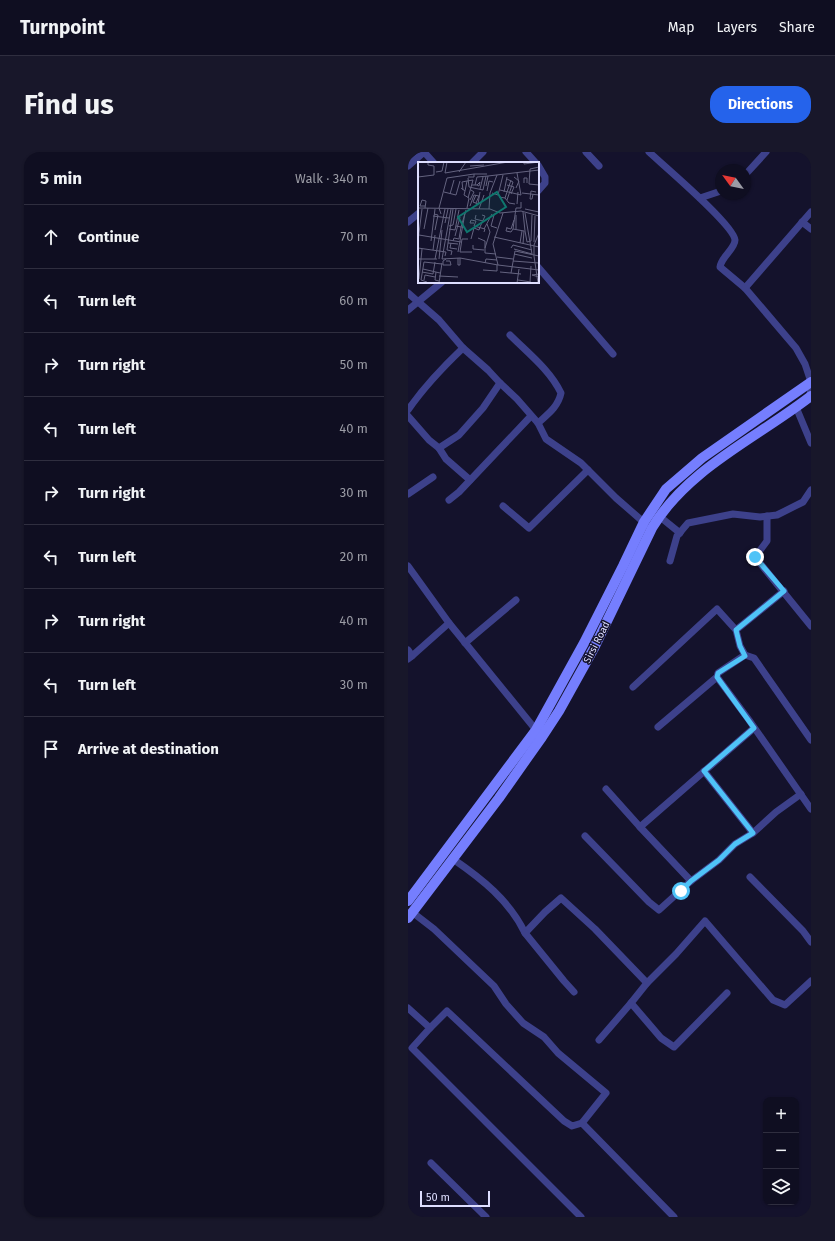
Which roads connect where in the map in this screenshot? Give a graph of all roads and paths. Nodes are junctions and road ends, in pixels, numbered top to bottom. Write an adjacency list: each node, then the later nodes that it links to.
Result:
1 (424, 152): 7 (street); 10 (street)
2 (483, 152): 8 (street)
3 (586, 152): 11 (street)
4 (649, 152): 16 (street)
5 (766, 152): 13 (street)
6 (530, 153): 9 (street)
7 (433, 162)
8 (473, 162)
9 (535, 162)
10 (408, 166)
11 (599, 166)
12 (539, 168): 14 (street)
13 (751, 168)
14 (539, 190)
15 (715, 192): 16 (street)
16 (700, 198): 24 (street)
17 (811, 212): 20 (street)
18 (418, 214): 19 (street)
19 (408, 222)
20 (802, 222): 21 (street); 24 (street)
21 (811, 229)
22 (539, 268): 30 (street)
23 (441, 283): 26 (street)
24 (745, 288): 31 (street)
25 (408, 293): 26 (street)
26 (418, 302): 27 (street); 29 (street)
27 (408, 310)
28 (510, 335): 38 (street)
29 (463, 348): 32 (street); 35 (street)
30 (613, 354)
31 (811, 382): 33 (street); 50 (main road, Sirsi Road)
32 (500, 383): 37 (street); 40 (street)
33 (811, 396): 34 (main road, Sirsi Road)
34 (796, 407): 39 (street); 48 (main road, Sirsi Road)
35 (408, 410)
36 (408, 416): 40 (street)
37 (531, 416): 38 (street); 43 (street)
38 (538, 423): 41 (street)
39 (811, 444)
40 (439, 448): 43 (street)
41 (588, 470): 47 (street); 50 (street)
42 (433, 476): 45 (street)
43 (470, 480): 46 (street)
44 (811, 490): 49 (street)
45 (408, 494)
46 (449, 500)
47 (503, 506)
48 (659, 516): 50 (main road, Sirsi Road); 51 (street)
49 (767, 516): 51 (street); 54 (street)
50 (648, 525): 66 (main road, Sirsi Road); 75 (main road, Sirsi Road)
51 (680, 533): 52 (street)
52 (670, 561)
53 (408, 566): 56 (street)
54 (784, 591): 57 (street); 58 (street)
55 (516, 600): 59 (street)
56 (449, 623): 59 (street); 60 (street)
57 (811, 626)
58 (736, 630): 61 (street); 63 (street)
59 (465, 643): 66 (street)
60 (409, 655)
61 (745, 656): 62 (street); 67 (street)
62 (717, 677): 64 (street); 65 (street)
63 (633, 687)
64 (658, 727)
65 (754, 728): 68 (street); 70 (street)
66 (536, 730): 78 (main road, Sirsi Road)
67 (811, 740)
68 (704, 771): 72 (street); 73 (street)
69 (606, 789): 72 (street)
70 (801, 794): 71 (street); 73 (street)
71 (811, 808)
72 (640, 827): 77 (street)
73 (753, 833): 77 (street)
74 (585, 836): 77 (street)
75 (453, 858): 79 (main road, Sirsi Road); 80 (street)
76 (750, 877): 81 (street)
77 (691, 881)
78 (408, 901)
79 (410, 915): 90 (street)
80 (525, 933): 83 (street); 84 (street)
81 (811, 942)
82 (811, 981): 83 (street)
83 (647, 983): 86 (street)
84 (574, 992)
85 (727, 993): 86 (street)
86 (631, 1003): 89 (street)
87 (408, 1008): 88 (street)
88 (430, 1028): 90 (street); 93 (street)
89 (599, 1040)
90 (582, 1123): 94 (street)
91 (431, 1163): 92 (street)
92 (486, 1217)
93 (581, 1217)
94 (674, 1217)

